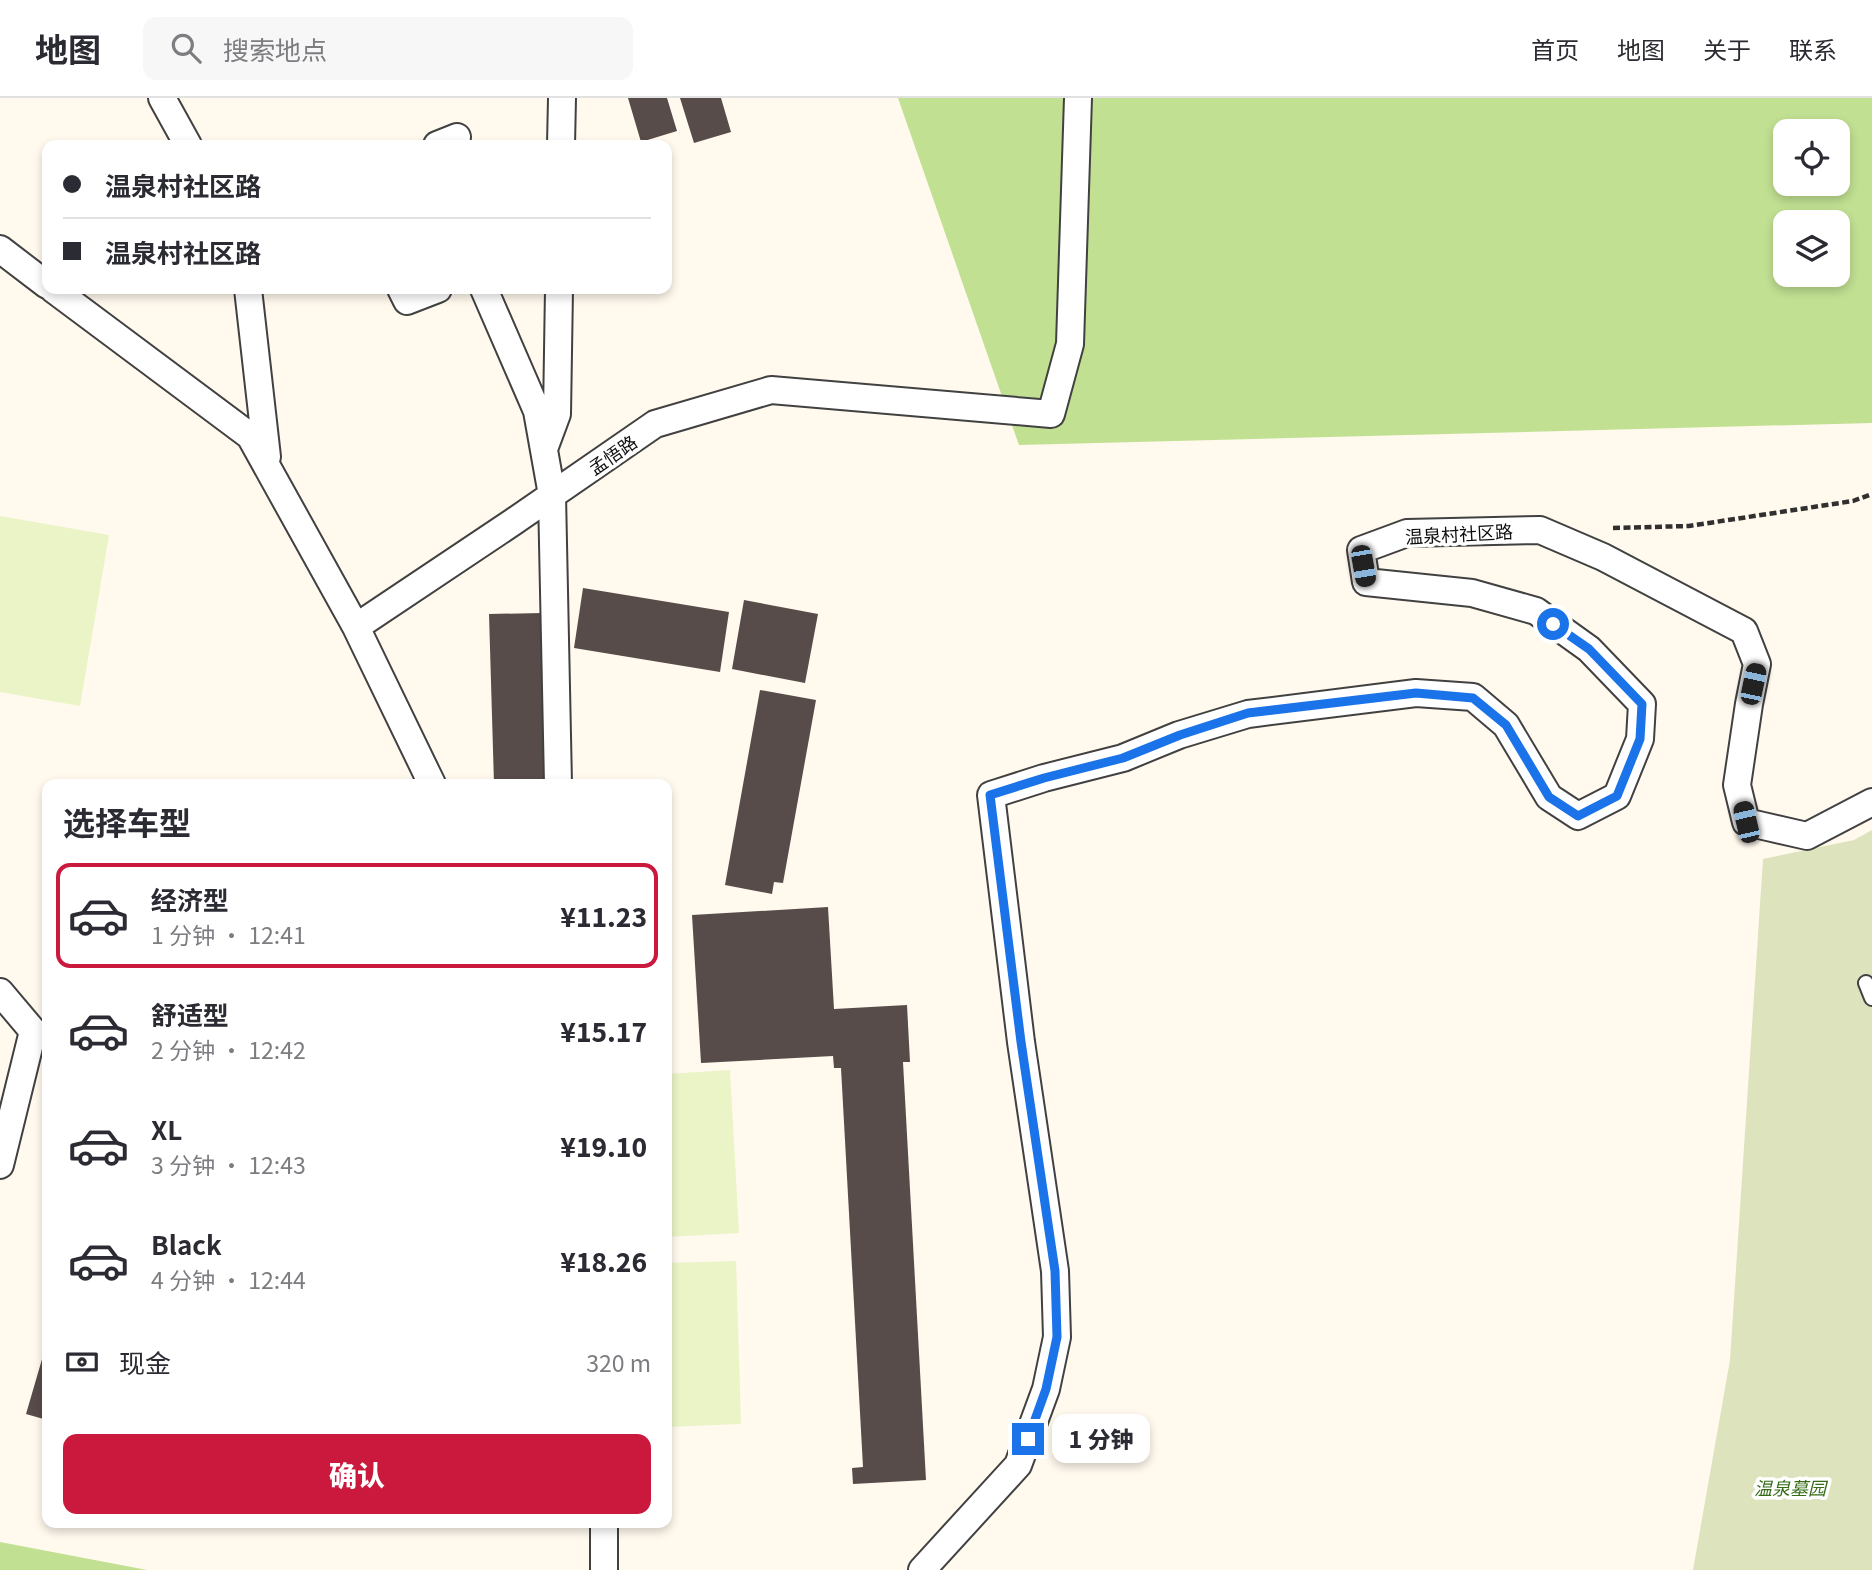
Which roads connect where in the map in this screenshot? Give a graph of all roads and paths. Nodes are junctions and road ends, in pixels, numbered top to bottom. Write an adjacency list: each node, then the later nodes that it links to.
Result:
1 (162, 98): 4 (street)
2 (562, 98): 5 (street)
3 (1078, 98): 17 (street, 孟悟路)
4 (185, 140)
5 (561, 140)
6 (0, 249): 7 (street)
7 (42, 281)
8 (60, 294): 15 (street)
9 (249, 294): 15 (street)
10 (403, 294): 11 (street)
11 (426, 294)
12 (486, 294): 14 (street)
13 (559, 294): 14 (street)
14 (544, 450): 17 (street)
15 (269, 469): 19 (street)
16 (1872, 494): 18 (path)
17 (552, 495): 19 (street, 孟悟路); 21 (street)
18 (1608, 528)
19 (356, 626): 20 (street)
20 (430, 779)
21 (558, 779)
22 (1872, 802): 29 (street, 温泉村社区路)
23 (1866, 983): 25 (lane)
24 (0, 992): 26 (street)
25 (1872, 998)
26 (0, 1165)
27 (604, 1528): 28 (street)
28 (604, 1570)
29 (922, 1570)

